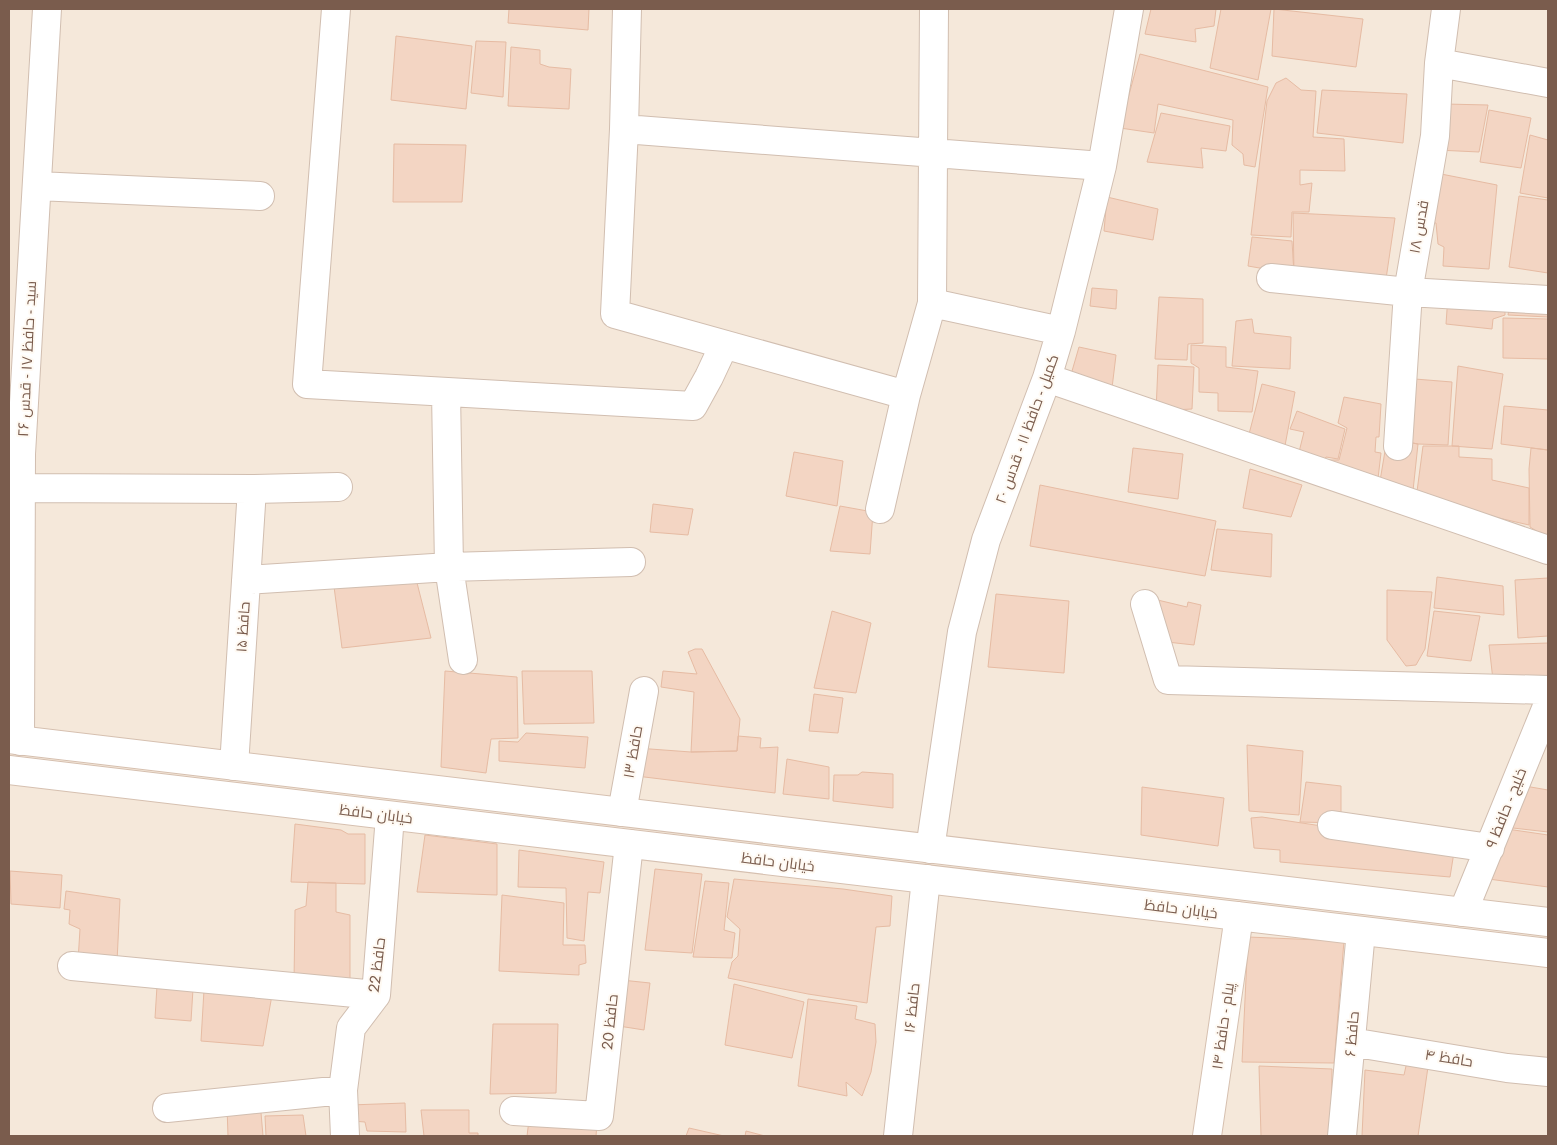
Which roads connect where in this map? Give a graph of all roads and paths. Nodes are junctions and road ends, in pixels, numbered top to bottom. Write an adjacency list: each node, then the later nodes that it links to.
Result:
1 (47, 9): 12 (street, سید - حافظ ۱۷ - قدس ۲۶)
2 (336, 9): 21 (street)
3 (627, 9): 9 (street)
4 (934, 9): 10 (street)
5 (1129, 9): 11 (street, کمیل - حافظ ۱۱ - قدس ۲۰)
6 (1446, 9): 7 (street, قدس ۱۸)
7 (1439, 63): 8 (street); 15 (street, قدس ۱۸)
8 (1548, 83)
9 (624, 129): 10 (street); 19 (street)
10 (933, 152): 11 (street); 17 (street)
11 (1102, 166): 18 (street, کمیل - حافظ ۱۱ - قدس ۲۰)
12 (37, 186): 13 (street); 24 (street, سید - حافظ ۱۷ - قدس ۲۶)
13 (260, 196)
14 (1271, 278): 15 (street)
15 (1408, 292): 16 (street); 23 (street, قدس ۱۸)
16 (1548, 300)
17 (932, 303): 18 (street); 22 (street)
18 (1060, 332): 20 (street, کمیل - حافظ ۱۱ - قدس ۲۰)
19 (724, 345): 21 (street); 22 (street)
20 (1047, 378): 29 (street); 46 (street, کمیل - حافظ ۱۱ - قدس ۲۰)
21 (446, 392): 31 (street)
22 (906, 395): 28 (street)
23 (1398, 446)
24 (15, 453): 26 (street, سید - حافظ ۱۷ - قدس ۲۶)
25 (338, 487): 27 (street)
26 (22, 488): 27 (street); 38 (street, سید - حافظ ۱۷ - قدس ۲۶)
27 (252, 489): 32 (street, حافظ ۱۵)
28 (880, 509)
29 (1548, 550)
30 (631, 562): 31 (street)
31 (449, 567): 32 (street); 34 (street)
32 (246, 580): 39 (street, حافظ ۱۵)
33 (1145, 604): 35 (street)
34 (463, 660)
35 (1548, 690)
36 (644, 691): 41 (street, حافظ ۱۳)
37 (1548, 704): 45 (street, خلیج - حافظ ۹)
38 (14, 740): 39 (street, خیابان حافظ)
39 (234, 766): 41 (street, خیابان حافظ)
40 (9, 770): 42 (street, خیابان حافظ)
41 (622, 812): 46 (street, خیابان حافظ)
42 (390, 816): 44 (street, خیابان حافظ); 54 (street, حافظ 22)
43 (1332, 825): 45 (street)
44 (630, 844): 47 (street, خیابان حافظ); 59 (street, حافظ 20)
45 (1490, 848): 48 (street, خلیج - حافظ ۹)
46 (930, 849): 48 (street, خیابان حافظ)
47 (926, 879): 49 (street, خیابان حافظ); 61 (street, حافظ ۱۶)
48 (1463, 912): 50 (street, خیابان حافظ)
49 (1239, 916): 51 (street, خیابان حافظ); 62 (street, پیام - حافظ ۱۴)
50 (1548, 922)
51 (1361, 931): 52 (street, خیابان حافظ); 55 (street, حافظ ۶)
52 (1548, 953)
53 (72, 966): 54 (street)
54 (376, 995): 57 (street, حافظ 22)
55 (1351, 1042): 56 (street, حافظ ۴); 63 (street, حافظ ۶)
56 (1548, 1072)
57 (343, 1090): 58 (street); 60 (street, حافظ 22)
58 (167, 1108)
59 (514, 1111)
60 (345, 1136)
61 (898, 1136)
62 (1208, 1136)
63 (1342, 1136)

